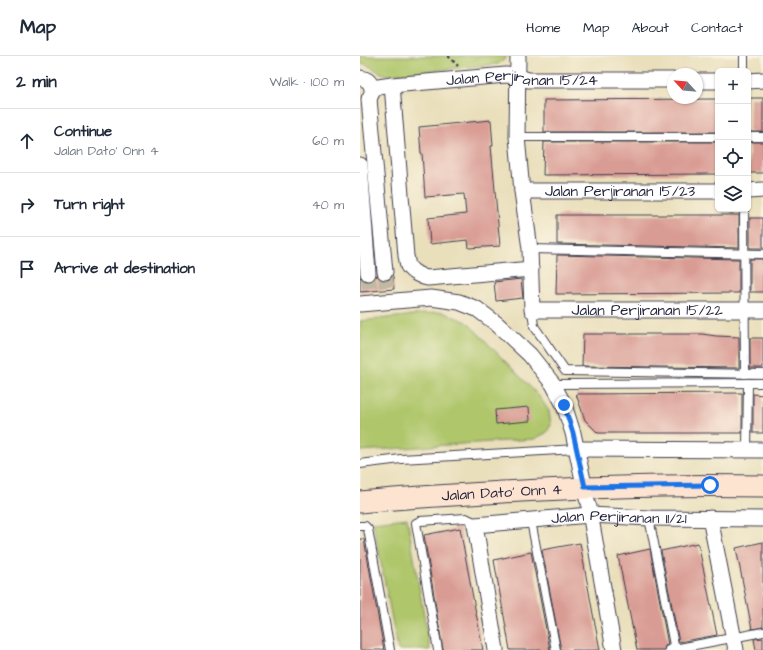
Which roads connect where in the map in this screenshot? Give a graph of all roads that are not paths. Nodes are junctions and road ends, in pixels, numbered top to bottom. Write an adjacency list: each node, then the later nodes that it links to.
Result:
1 (518, 56): 4 (street)
2 (744, 56): 3 (lane)
3 (744, 68)
4 (517, 76): 6 (street, Jalan Perjiranan 15/24); 11 (street, Jalan Perjiranan 15/24); 13 (street)
5 (360, 78): 12 (street)
6 (667, 80)
7 (763, 80): 10 (street)
8 (703, 81): 9 (street)
9 (715, 81)
10 (751, 81)
11 (392, 85): 12 (street, Jalan Perjiranan 15/24); 26 (street)
12 (367, 96): 27 (street)
13 (517, 137): 14 (lane); 20 (street)
14 (715, 137)
15 (751, 137): 16 (lane)
16 (763, 137)
17 (360, 165): 28 (street)
18 (751, 190): 19 (street)
19 (763, 190)
20 (522, 191): 21 (street, Jalan Perjiranan 15/23); 23 (street)
21 (715, 191)
22 (744, 212): 25 (lane)
23 (530, 249): 25 (lane); 26 (street)
24 (763, 254): 25 (lane)
25 (744, 255): 31 (lane)
26 (531, 269): 30 (street)
27 (385, 272)
28 (368, 273)
29 (367, 300): 37 (street)
30 (532, 310): 31 (street, Jalan Perjiranan 15/22); 33 (lane)
31 (745, 310): 32 (street, Jalan Perjiranan 15/22); 33 (lane)
32 (763, 310)
33 (745, 374): 34 (lane)
34 (763, 374)
35 (748, 383): 36 (lane); 37 (lane); 39 (lane)
36 (763, 383)
37 (553, 384): 38 (street)
38 (577, 449): 39 (street); 41 (lane); 44 (street)
39 (748, 449): 40 (street)
40 (763, 450)
41 (360, 464)
42 (763, 486): 44 (main road, Jalan Dato' Onn 4)
43 (360, 502): 44 (main road, Jalan Dato' Onn 4)
44 (588, 502): 45 (street, Jalan Perjiranan 11/21); 48 (street, Jalan Perjiranan 11/21); 57 (street)
45 (649, 518): 46 (street, Jalan Perjiranan 11/21); 58 (lane)
46 (710, 518): 47 (street, Jalan Perjiranan 11/21); 52 (street)
47 (763, 519)
48 (531, 521): 49 (street, Jalan Perjiranan 11/21); 56 (lane)
49 (475, 524): 54 (lane); 55 (street)
50 (360, 526): 53 (lane)
51 (763, 632): 52 (lane)
52 (735, 644): 58 (lane)
53 (390, 650)
54 (438, 650)
55 (496, 650)
56 (556, 650)
57 (614, 650)
58 (673, 650)

